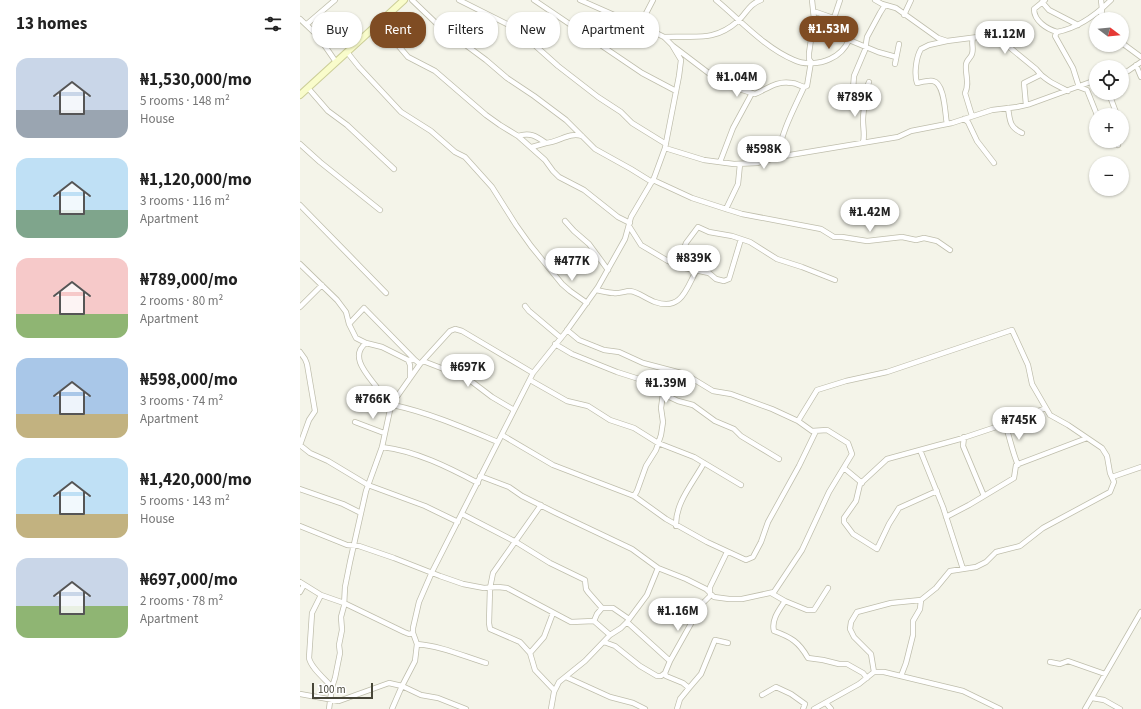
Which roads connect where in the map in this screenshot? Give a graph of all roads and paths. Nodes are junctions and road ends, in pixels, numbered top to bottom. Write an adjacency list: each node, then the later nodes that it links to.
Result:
1 (335, 0): 27 (street)
2 (404, 0): 20 (street)
3 (412, 0): 72 (street)
4 (459, 0): 76 (street)
5 (534, 0): 59 (street)
6 (580, 0): 21 (street)
7 (653, 0): 22 (street)
8 (716, 0): 26 (street)
9 (760, 0): 26 (street)
10 (812, 0): 19 (street)
11 (840, 0): 24 (street)
12 (875, 0): 17 (street)
13 (911, 0): 23 (street)
14 (1100, 0): 18 (street)
15 (1111, 0): 18 (street)
16 (1044, 1): 28 (street); 30 (street)
17 (885, 5): 23 (street); 38 (street)
18 (1102, 10): 28 (street)
19 (813, 11): 24 (street); 47 (street)
20 (391, 12)
21 (607, 12)
22 (647, 12)
23 (904, 15): 35 (street)
24 (834, 18): 34 (street)
25 (300, 19): 27 (street)
26 (740, 20): 32 (street); 47 (street)
27 (307, 24): 46 (street)
28 (1078, 25): 30 (street)
29 (370, 31): 41 (street)
30 (1057, 32): 57 (street)
31 (659, 34): 32 (street)
32 (664, 37): 37 (street)
33 (973, 38): 35 (street); 52 (street); 67 (street)
34 (849, 40): 38 (street); 47 (street)
35 (947, 41): 69 (street)
36 (899, 44): 43 (street)
37 (672, 45): 42 (street); 45 (street)
38 (865, 47): 43 (street); 61 (street)
39 (401, 48): 71 (street)
40 (1129, 48): 44 (street)
41 (347, 52): 46 (street); 99 (street)
42 (685, 55): 45 (street); 62 (street)
43 (896, 57): 49 (street)
44 (1141, 57)
45 (681, 60): 59 (street)
46 (336, 62): 58 (street)
47 (811, 62): 56 (street)
48 (1141, 62): 50 (street)
49 (895, 64)
50 (1136, 65): 51 (street); 53 (street)
51 (1129, 70)
52 (1040, 75): 60 (street); 64 (street)
53 (1141, 77)
54 (869, 82): 61 (street)
55 (1089, 83): 57 (street)
56 (804, 87): 62 (street); 78 (street)
57 (1079, 87): 60 (street); 66 (street)
58 (308, 88): 63 (street); 82 (street)
59 (676, 91): 76 (street)
60 (1068, 91): 64 (street)
61 (860, 92): 74 (street)
62 (752, 93): 79 (street)
63 (300, 95)
64 (1026, 105): 65 (street)
65 (1008, 108): 67 (street); 70 (street)
66 (1094, 108)
67 (972, 116): 68 (street)
68 (964, 119): 69 (street); 80 (street)
69 (947, 124): 74 (street)
70 (1022, 133)
71 (518, 136): 73 (street); 77 (street)
72 (582, 136): 73 (street); 83 (street)
73 (546, 143): 77 (street)
74 (863, 143): 78 (street)
75 (300, 144): 86 (street)
76 (666, 146): 79 (street); 83 (street)
77 (532, 147): 88 (street)
78 (778, 156): 81 (street)
79 (720, 162): 81 (street)
80 (994, 163)
81 (740, 164): 85 (street)
82 (394, 169)
83 (653, 181): 85 (street); 88 (street)
84 (300, 205): 98 (street)
85 (726, 209): 90 (street)
86 (380, 210)
87 (566, 221): 93 (street)
88 (629, 225): 92 (street); 93 (street)
89 (741, 239): 92 (street); 94 (street); 95 (street)
90 (950, 250)
91 (300, 264): 96 (street)
92 (678, 265): 94 (street)
93 (608, 270): 97 (street)
94 (696, 271): 97 (street)
95 (835, 280)
96 (322, 285): 101 (street); 102 (street)
97 (596, 290): 99 (street)
98 (386, 293)
99 (587, 303): 103 (street)
100 (525, 306): 104 (street)
101 (300, 307)
102 (349, 324): 105 (street); 109 (street)
103 (567, 330): 104 (street); 111 (street)
104 (561, 338): 106 (street)
105 (366, 343): 108 (street); 115 (street)
106 (555, 344): 112 (street); 116 (street)
107 (300, 352): 131 (street)
108 (408, 360): 109 (street); 113 (street)
109 (415, 360): 110 (street)
110 (422, 363): 112 (street); 113 (street); 120 (street)
111 (670, 371): 116 (street); 121 (street)
112 (533, 373): 114 (street)
113 (410, 379): 118 (street)
114 (530, 380): 120 (street); 130 (street)
115 (378, 389)
116 (657, 389): 117 (street)
117 (664, 394): 130 (street); 134 (street)
118 (393, 405): 125 (street); 129 (street)
119 (1046, 408): 121 (street); 123 (street); 128 (street)
120 (514, 410): 126 (street)
121 (798, 421): 124 (street)
122 (355, 422): 125 (street)
123 (1005, 424): 127 (street); 136 (street)
124 (816, 431): 138 (street); 158 (street)
125 (384, 433): 132 (street)
126 (502, 435): 129 (street); 147 (street)
127 (964, 437): 133 (street); 148 (street)
128 (1087, 438): 136 (street); 140 (street)
129 (498, 442): 139 (street)
130 (658, 443): 135 (street); 147 (street)
131 (300, 445): 143 (street)
132 (382, 447): 141 (street); 143 (street)
133 (920, 450): 142 (street); 146 (street)
134 (779, 459)
135 (704, 464): 144 (street); 155 (street)
136 (1018, 465): 148 (street)
137 (1141, 467): 140 (street)
138 (844, 468): 142 (street); 167 (street)
139 (480, 476): 141 (street); 149 (street)
140 (1112, 477): 160 (street)
141 (478, 482): 151 (street)
142 (862, 483): 146 (street)
143 (368, 485): 150 (street); 153 (street)
144 (741, 485)
145 (300, 489): 150 (street)
146 (937, 491): 152 (street)
147 (634, 496): 155 (street)
148 (984, 496): 152 (street)
149 (541, 505): 156 (street); 159 (street)
150 (361, 513): 157 (street)
151 (462, 514): 153 (street); 156 (street)
152 (946, 517): 160 (street)
153 (458, 522): 161 (street)
154 (300, 526): 157 (street)
155 (676, 526): 158 (street)
156 (516, 542): 163 (street); 172 (street)
157 (354, 545): 161 (street); 171 (street)
158 (727, 552): 166 (street)
159 (658, 568): 166 (street); 175 (street)
160 (963, 569): 169 (street)
161 (432, 572): 163 (street); 177 (street)
162 (302, 584): 165 (street); 168 (street)
163 (490, 588): 174 (street); 182 (street)
164 (828, 588): 170 (street)
165 (300, 592)
166 (710, 592): 167 (street); 183 (street)
167 (771, 593): 170 (street)
168 (321, 595): 171 (street); 193 (street)
169 (921, 600): 186 (street); 189 (street)
170 (785, 601): 191 (street)
171 (344, 603): 177 (street); 193 (street)
172 (602, 608): 175 (street); 176 (street)
173 (1141, 612): 188 (street)
174 (553, 613): 176 (street); 182 (street)
175 (628, 620): 178 (street); 183 (street)
176 (594, 621): 178 (street)
177 (413, 633): 181 (street)
178 (610, 635): 179 (street)
179 (604, 642): 187 (street); 190 (street)
180 (728, 643): 194 (street)
181 (417, 644): 185 (street); 192 (street)
182 (530, 653): 195 (street)
183 (670, 661): 187 (street)
184 (1050, 662): 188 (street)
185 (486, 663)
186 (874, 672): 189 (street); 191 (street)
187 (665, 674): 194 (street)
188 (1105, 674): 198 (street)
189 (901, 676): 210 (street)
190 (566, 678): 195 (street); 205 (street)
191 (866, 678): 200 (street)
192 (402, 686): 199 (street); 202 (street); 203 (street)
193 (332, 688): 199 (street)
194 (689, 688): 206 (street)
195 (554, 690): 204 (street)
196 (300, 694): 199 (street)
197 (762, 695): 207 (street)
198 (1092, 698): 211 (street); 212 (street)
199 (330, 699): 201 (street)
200 (826, 703): 208 (street); 209 (street)
201 (329, 709)
202 (392, 709)
203 (466, 709)
204 (551, 709)
205 (644, 709)
206 (677, 709)
207 (804, 709)
208 (814, 709)
209 (831, 709)
210 (1000, 709)
211 (1085, 709)
212 (1120, 709)

